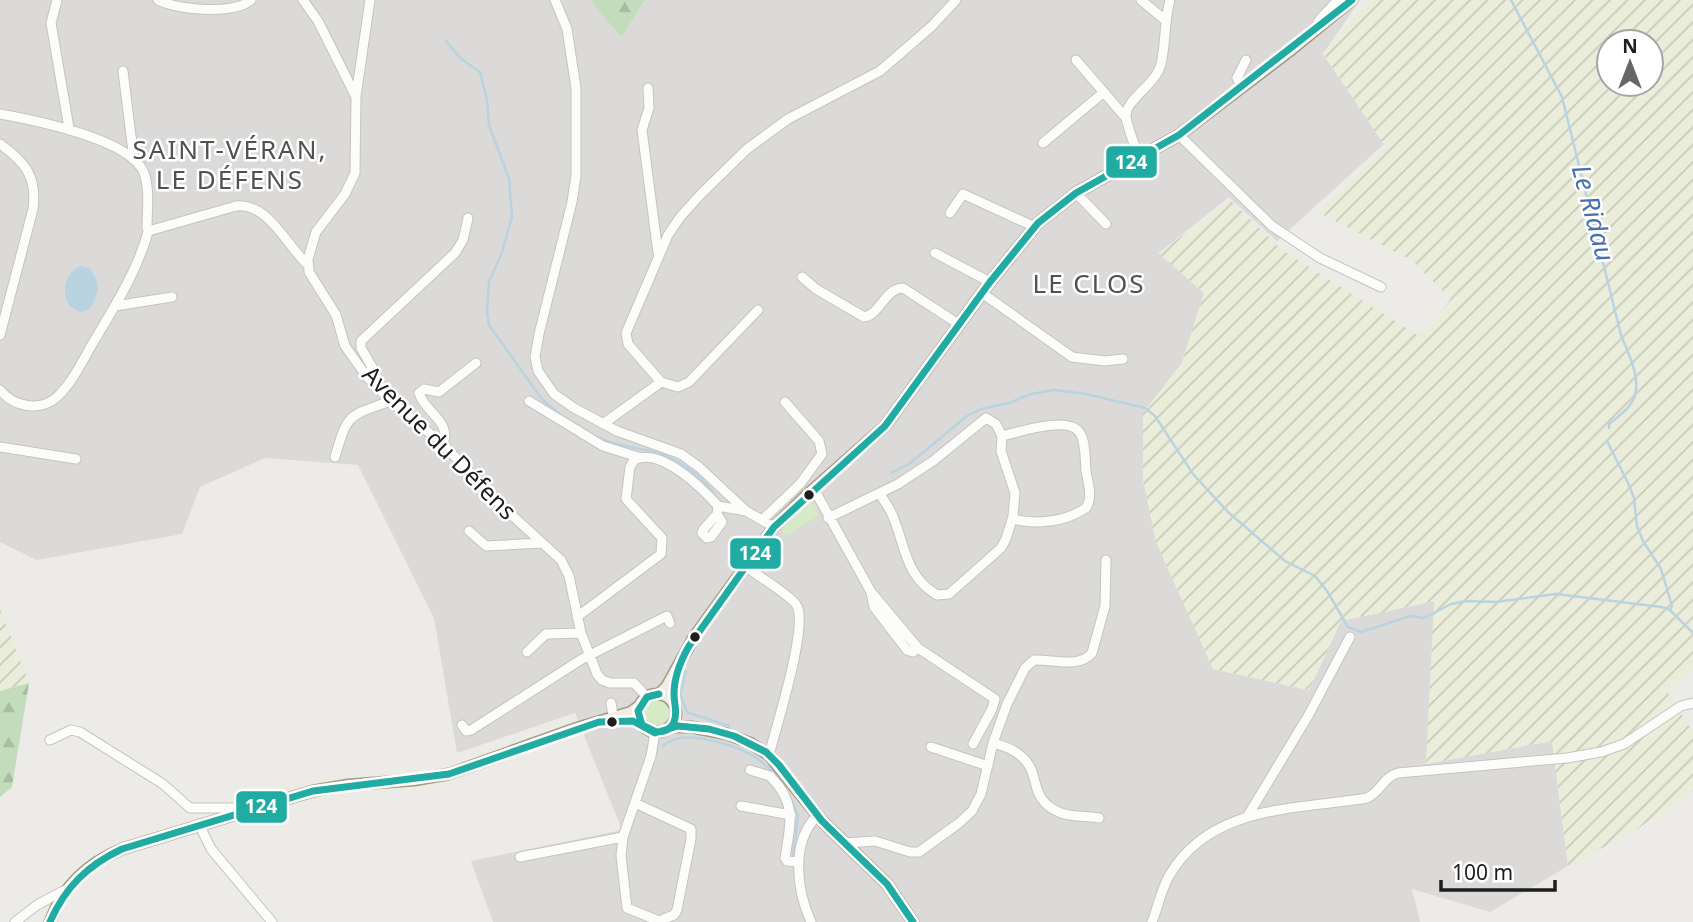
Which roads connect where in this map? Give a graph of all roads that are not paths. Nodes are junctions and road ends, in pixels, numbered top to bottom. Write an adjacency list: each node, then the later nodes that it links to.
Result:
1 (57, 0): 23 (street)
2 (158, 0): 3 (street)
3 (251, 0)
4 (303, 0): 20 (street)
5 (370, 0): 20 (street)
6 (555, 0): 55 (street)
7 (956, 0): 36 (street)
8 (1141, 0): 12 (street)
9 (1170, 0): 12 (street)
10 (1338, 0): 13 (street)
11 (1352, 0): 13 (main road)
12 (1165, 20): 22 (street)
13 (1313, 32): 18 (main road)
14 (1076, 60): 19 (street)
15 (1246, 60): 18 (street)
16 (123, 71): 28 (street)
17 (648, 88): 36 (street)
18 (1242, 88): 24 (main road)
19 (1104, 92): 22 (street); 25 (street)
20 (356, 97): 37 (street)
21 (0, 114): 23 (street)
22 (1126, 118): 27 (street)
23 (69, 128): 28 (street)
24 (1179, 135): 27 (main road); 40 (street)
25 (1042, 143)
26 (0, 144): 46 (street)
27 (1139, 158): 29 (main road)
28 (134, 160): 34 (street)
29 (1076, 193): 32 (street); 33 (main road)
30 (950, 213): 33 (street)
31 (468, 218): 49 (street)
32 (1106, 224)
33 (1035, 227): 39 (main road)
34 (149, 230): 37 (street, Avenue du Défens); 43 (street)
35 (935, 253): 39 (street)
36 (659, 255): 50 (street)
37 (308, 264): 49 (street, Avenue du Défens)
38 (802, 278): 45 (street)
39 (990, 282): 41 (main road)
40 (1381, 286)
41 (982, 293): 45 (main road); 47 (street)
42 (172, 297): 43 (street)
43 (115, 306): 51 (street)
44 (758, 310): 50 (street)
45 (960, 325): 62 (main road)
46 (0, 333)
47 (1123, 359)
48 (476, 363): 57 (street)
49 (368, 377): 52 (street, Avenue du Défens)
50 (661, 382): 55 (street)
51 (0, 390)
52 (390, 401): 57 (street, Avenue du Défens); 59 (street)
53 (529, 401): 60 (street)
54 (785, 402): 67 (street)
55 (603, 424): 64 (street)
56 (1002, 436): 63 (street); 66 (street); 66 (street)
57 (443, 444): 70 (street, Avenue du Défens)
58 (0, 447): 61 (street)
59 (335, 457)
60 (638, 457): 64 (street); 73 (street)
61 (76, 458)
62 (814, 489): 65 (street); 68 (main road)
63 (880, 494): 65 (street); 66 (street)
64 (746, 511): 67 (street)
65 (828, 518): 93 (street)
66 (1012, 519)
67 (762, 520): 68 (street)
68 (774, 527): 72 (main road)
69 (469, 531): 70 (street)
70 (541, 543): 73 (street, Avenue du Défens)
71 (1106, 560): 92 (street)
72 (745, 566): 79 (main road); 95 (street)
73 (577, 617): 75 (street, Avenue du Défens)
74 (670, 623): 78 (street)
75 (581, 633): 77 (street); 78 (street, Avenue du Défens)
76 (1350, 637): 103 (street)
77 (527, 652)
78 (587, 656): 81 (street, Avenue du Défens); 86 (street)
79 (682, 659): 80 (main road); 84 (main road)
80 (659, 694): 81 (main road); 84 (main road)
81 (643, 702): 85 (main road); 87 (main road)
82 (611, 703): 85 (street)
83 (1693, 704): 103 (street)
84 (675, 707): 88 (main road); 89 (main road)
85 (614, 719): 87 (main road); 100 (main road)
86 (462, 725)
87 (642, 725): 90 (main road)
88 (671, 727): 89 (main road); 90 (main road)
89 (709, 729): 95 (main road)
90 (655, 733): 98 (street)
91 (50, 740): 100 (street)
92 (993, 743): 96 (street); 104 (street)
93 (973, 744)
94 (931, 747): 96 (street)
95 (769, 755): 102 (main road)
96 (988, 766): 107 (street)
97 (750, 770): 101 (street)
98 (635, 803): 106 (street); 106 (street)
99 (741, 806): 101 (street)
100 (252, 808): 105 (main road)
101 (791, 815): 109 (street)
102 (817, 816): 107 (main road); 109 (street)
103 (1247, 817): 116 (street)
104 (1099, 818)
105 (199, 824): 110 (main road); 113 (street)
106 (623, 837): 108 (street)
107 (845, 843): 115 (main road)
108 (520, 857)
109 (799, 862): 114 (street)
110 (65, 890): 111 (street); 112 (main road)
111 (15, 922)
112 (50, 922)
113 (272, 922)
114 (811, 922)
115 (913, 922)
116 (1152, 922)

